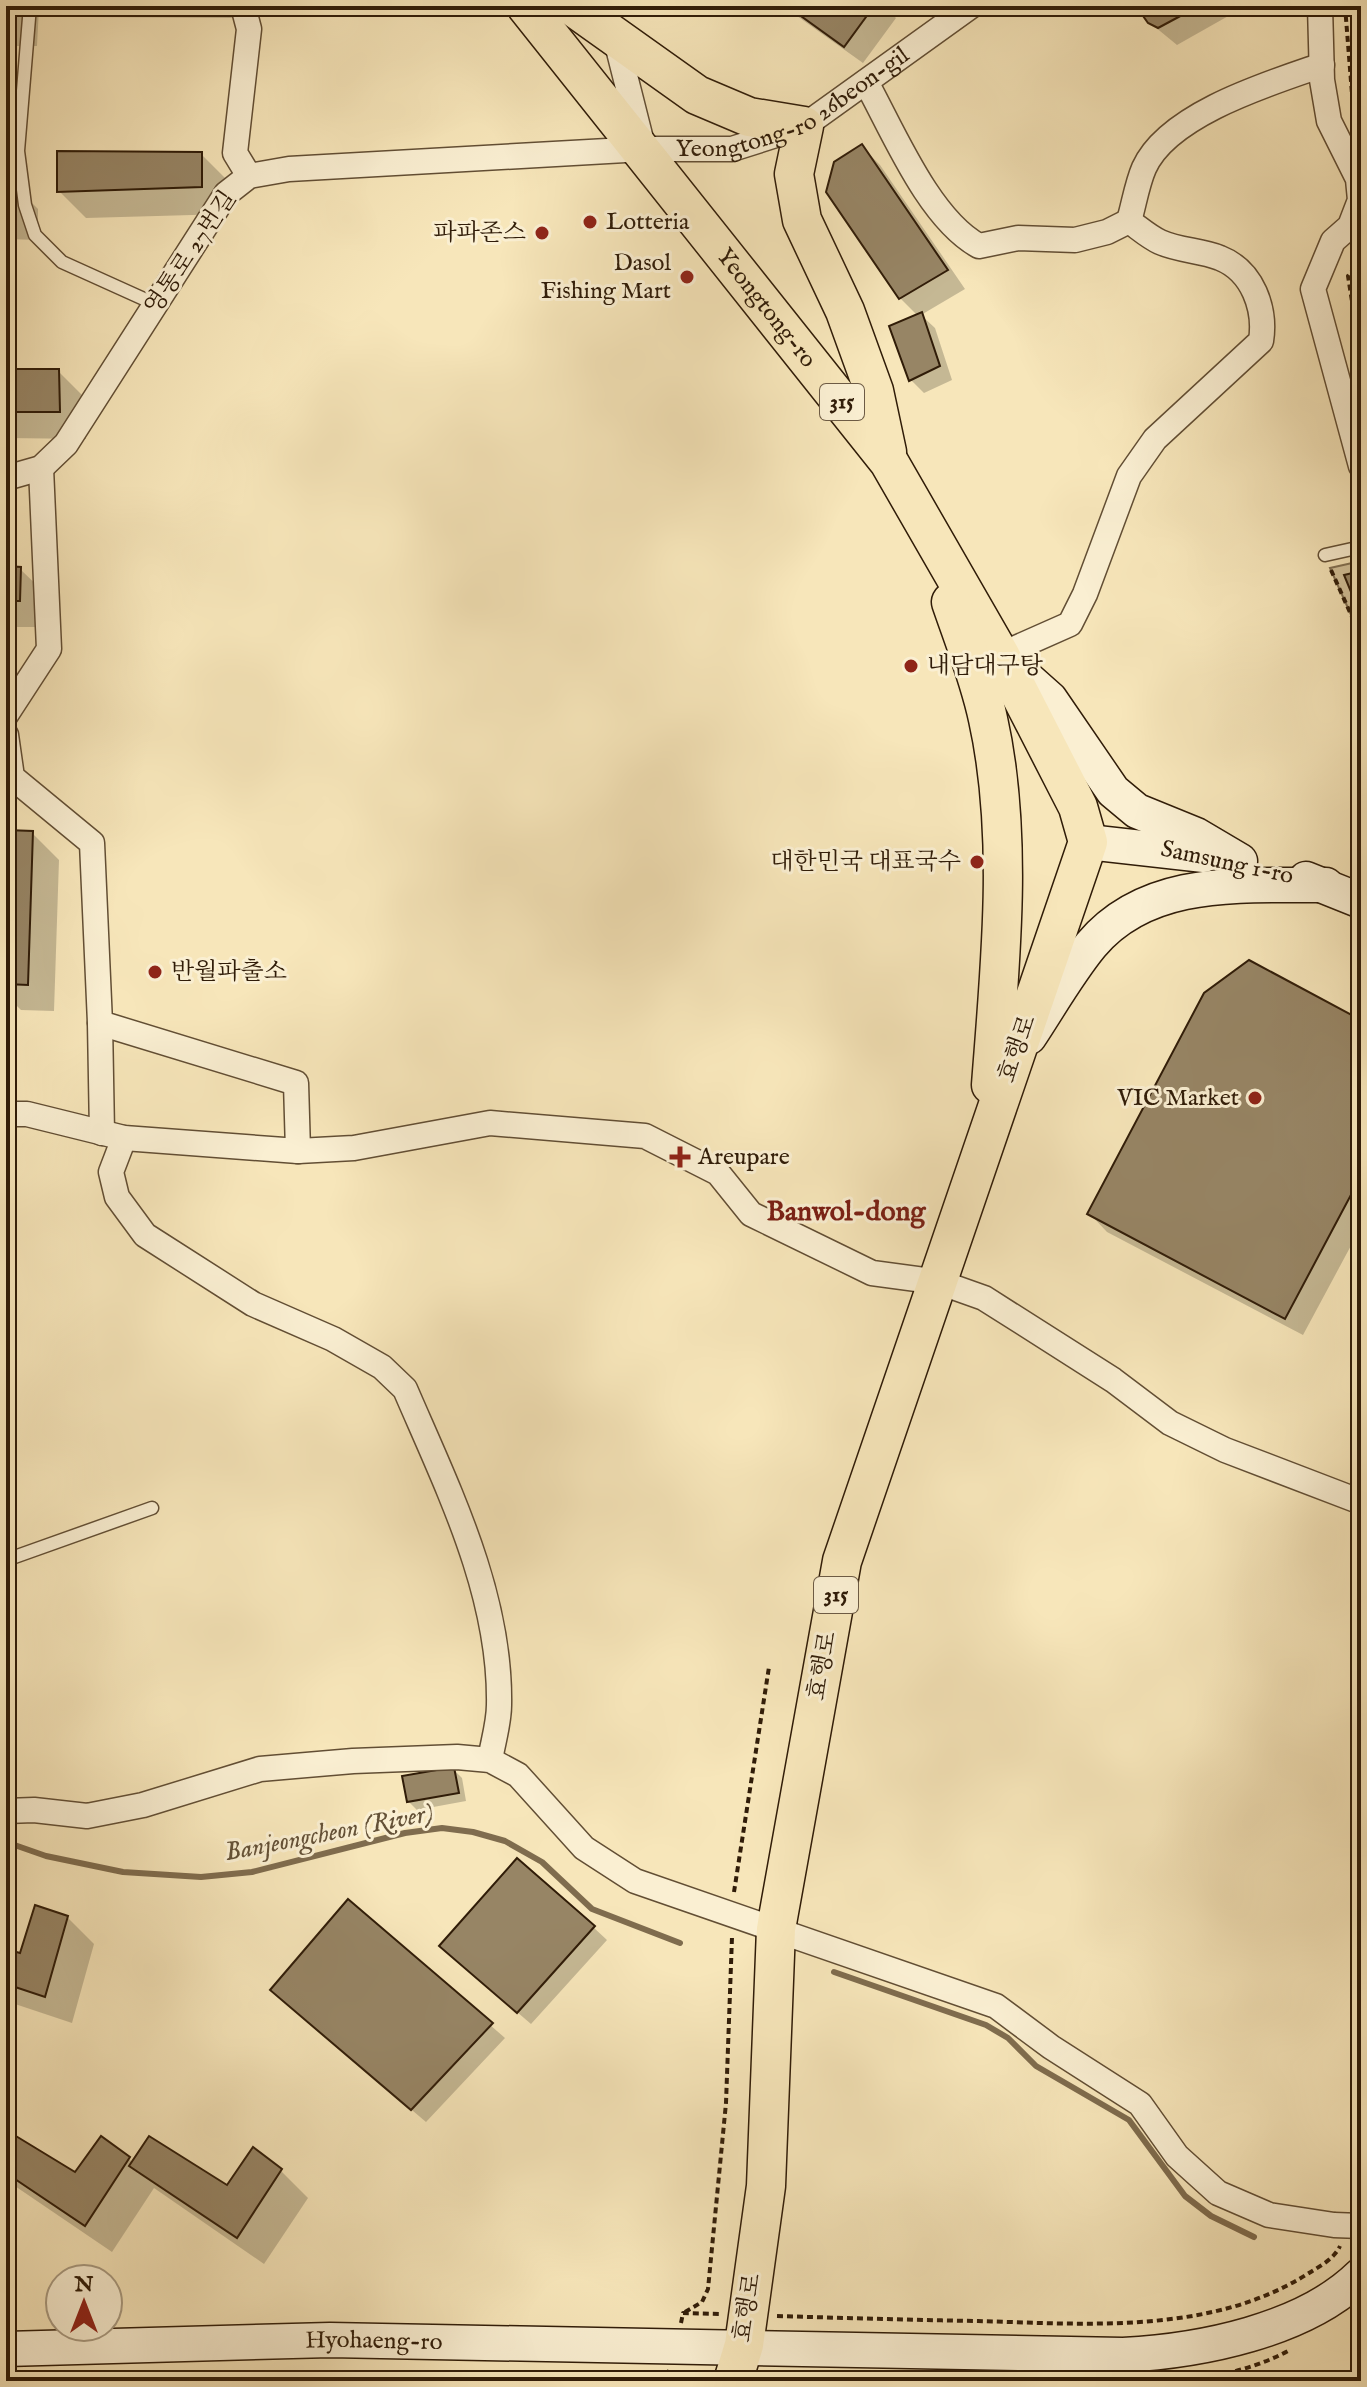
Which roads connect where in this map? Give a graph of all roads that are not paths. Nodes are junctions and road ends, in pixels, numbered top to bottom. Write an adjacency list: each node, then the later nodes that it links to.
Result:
1 (30, 6): 17 (lane)
2 (243, 6): 12 (street)
3 (526, 6): 11 (main road, Yeongtong-ro / 315)
4 (572, 6): 7 (main road)
5 (971, 6): 9 (street, Yeongtong-ro 26beon-gil)
6 (1320, 6): 8 (street)
7 (616, 40): 10 (main road); 11 (street)
8 (1322, 65): 15 (street); 16 (street)
9 (866, 82): 10 (street, Yeongtong-ro 26beon-gil); 16 (street)
10 (804, 126): 11 (street, Yeongtong-ro 26beon-gil); 19 (main road)
11 (643, 149): 13 (street, 영통로 27번길); 19 (main road, Yeongtong-ro / 315)
12 (235, 153): 13 (street); 14 (street)
13 (249, 176): 14 (street, 영통로 27번길)
14 (226, 194): 17 (street, 영통로 27번길)
15 (1360, 199): 18 (street)
16 (1129, 221): 26 (street)
17 (155, 304): 21 (street, 영통로 27번길)
18 (1351, 394): 20 (street)
19 (889, 462): 23 (main road, Yeongtong-ro / 315)
20 (1361, 466)
21 (41, 468): 22 (street, 영통로 27번길); 27 (street)
22 (6, 478)
23 (927, 523): 26 (main road, Yeongtong-ro / 315); 37 (main road, 315)
24 (1361, 547): 25 (lane)
25 (1325, 555)
26 (1000, 655): 29 (main road, Yeongtong-ro / 315); 30 (street)
27 (6, 715)
28 (6, 735): 33 (street)
29 (1088, 842): 30 (street, Samsung 1-ro); 34 (main road, 효행로 / 315)
30 (1240, 861): 31 (street, Samsung 1-ro)
31 (1326, 885): 32 (street, Samsung 1-ro); 34 (street)
32 (1361, 901)
33 (100, 1023): 36 (street); 38 (street)
34 (1015, 1057): 37 (main road, 효행로 / 315)
35 (6, 1114): 36 (street)
36 (113, 1136): 38 (street); 43 (street)
37 (987, 1143): 39 (main road, 효행로 / 315)
38 (298, 1151): 39 (street)
39 (939, 1282): 40 (street); 45 (main road, 효행로 / 315)
40 (1361, 1502)
41 (152, 1508): 42 (lane)
42 (6, 1560)
43 (490, 1760): 44 (street); 45 (street)
44 (6, 1811)
45 (776, 1929): 46 (street); 49 (main road, 효행로 / 315)
46 (1352, 2234)
47 (1361, 2275): 49 (street, Hyohaeng-ro)
48 (6, 2349): 49 (street, Hyohaeng-ro)
49 (738, 2363)

